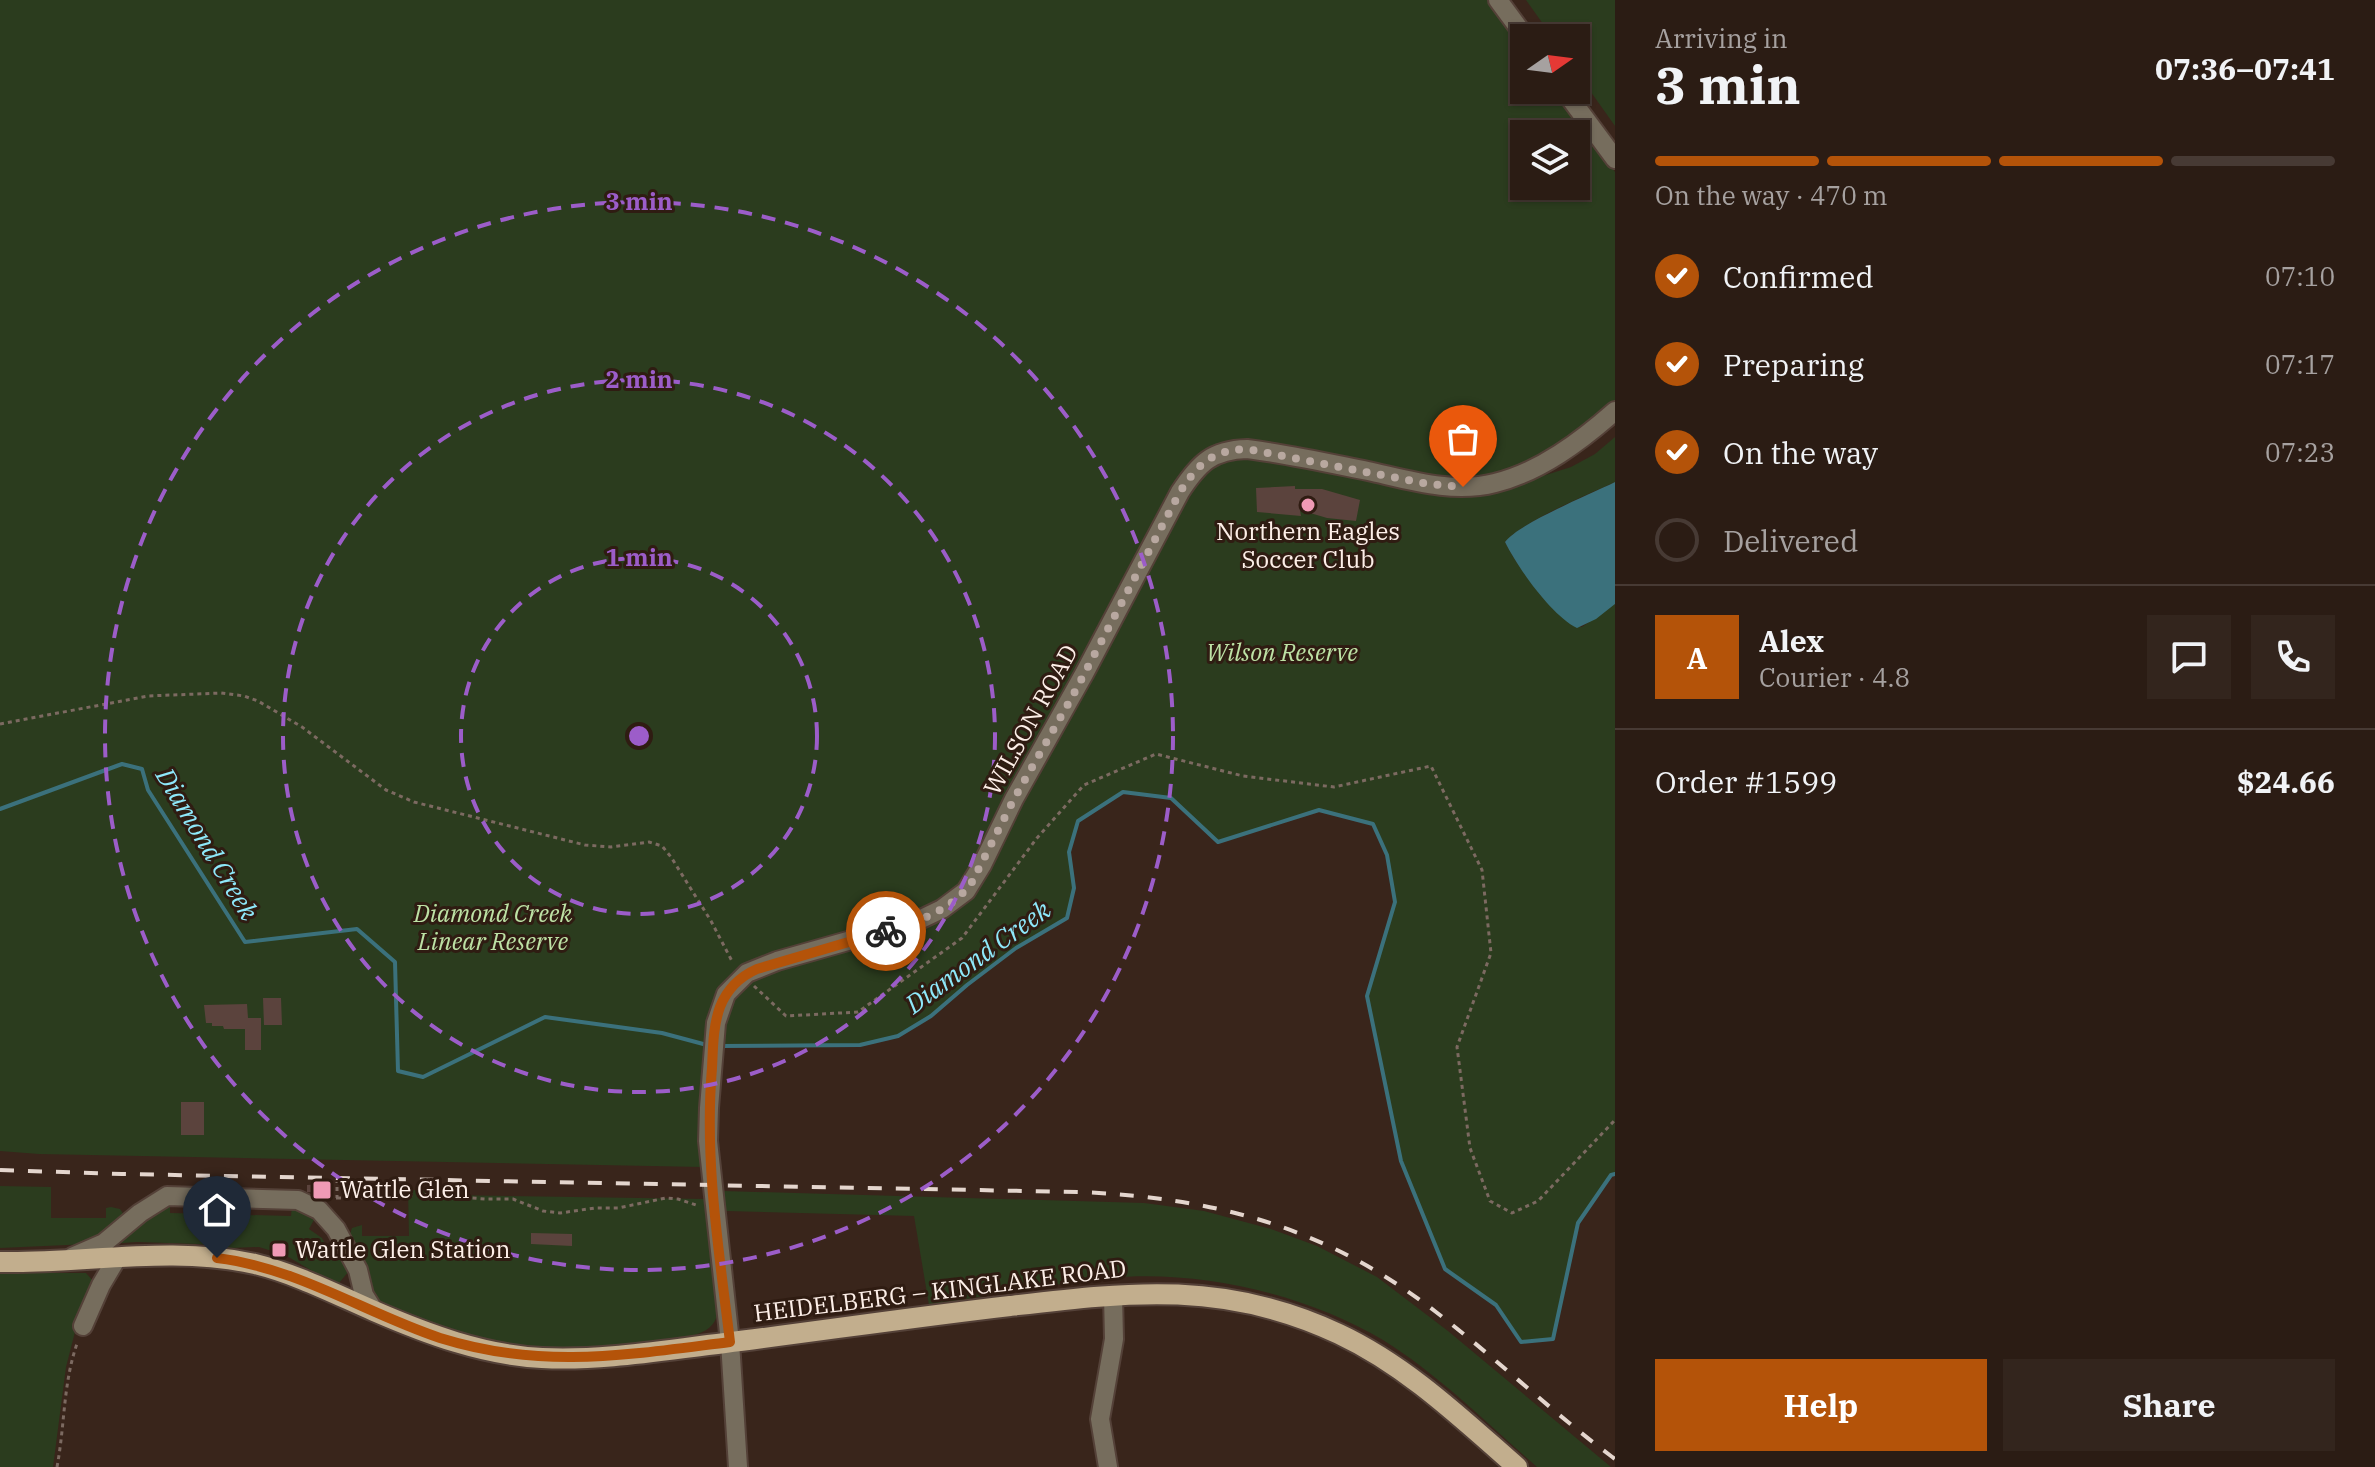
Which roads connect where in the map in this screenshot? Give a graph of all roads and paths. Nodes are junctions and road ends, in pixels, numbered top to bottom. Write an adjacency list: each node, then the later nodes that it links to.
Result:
1 (1498, 0): 2 (street)
2 (1516, 24)
3 (1574, 104): 4 (street)
4 (1615, 159)
5 (1615, 411): 7 (street, WILSON ROAD)
6 (0, 724): 7 (path)
7 (742, 976): 8 (path); 11 (street)
8 (1615, 1120)
9 (337, 1182): 10 (path)
10 (337, 1198): 11 (path); 12 (path)
11 (714, 1205): 21 (street)
12 (319, 1210): 14 (street); 15 (street)
13 (117, 1258): 15 (main road, HEIDELBERG – KINGLAKE ROAD); 17 (main road, HEIDELBERG – KINGLAKE ROAD); 20 (street)
14 (353, 1259): 17 (street); 19 (street)
15 (60, 1261): 16 (main road, HEIDELBERG – KINGLAKE ROAD)
16 (0, 1262)
17 (338, 1295): 19 (main road, HEIDELBERG – KINGLAKE ROAD)
18 (1113, 1295): 21 (main road, HEIDELBERG – KINGLAKE ROAD); 24 (street); 25 (main road, HEIDELBERG – KINGLAKE ROAD)
19 (374, 1311): 21 (main road, HEIDELBERG – KINGLAKE ROAD)
20 (83, 1326): 22 (path)
21 (730, 1342): 23 (street)
22 (57, 1467)
23 (738, 1467)
24 (1108, 1467)
25 (1517, 1467)

